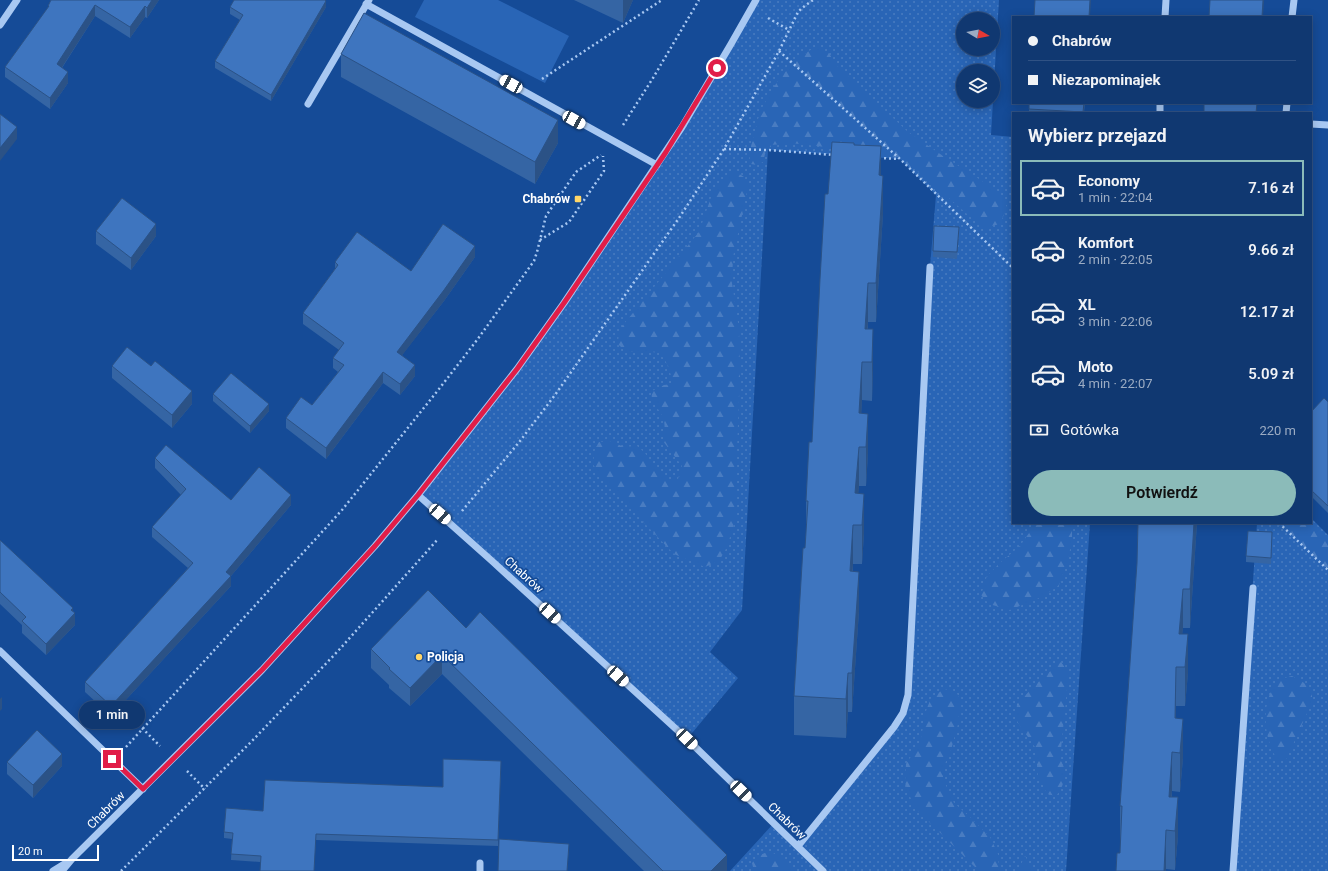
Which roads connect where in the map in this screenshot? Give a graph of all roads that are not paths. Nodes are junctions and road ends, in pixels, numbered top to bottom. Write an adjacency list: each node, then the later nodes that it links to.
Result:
1 (17, 0): 8 (street)
2 (756, 0): 12 (street, Chabrów)
3 (1166, 0): 6 (street)
4 (1294, 0): 7 (street)
5 (368, 2): 9 (street); 12 (street)
6 (1165, 16)
7 (1292, 16)
8 (0, 25)
9 (308, 104)
10 (1312, 124): 11 (street)
11 (1328, 125)
12 (657, 165): 14 (street, Chabrów)
13 (930, 267): 18 (street)
14 (418, 495): 17 (street, Chabrów); 18 (street, Chabrów)
15 (1253, 588): 25 (street)
16 (0, 651): 17 (street)
17 (143, 789): 19 (street, Chabrów)
18 (798, 846): 24 (street, Chabrów)
19 (72, 859): 21 (street, Chabrów); 22 (street, Chabrów)
20 (480, 863): 23 (street)
21 (53, 871)
22 (62, 871)
23 (480, 871)
24 (823, 871)
25 (1233, 871)

